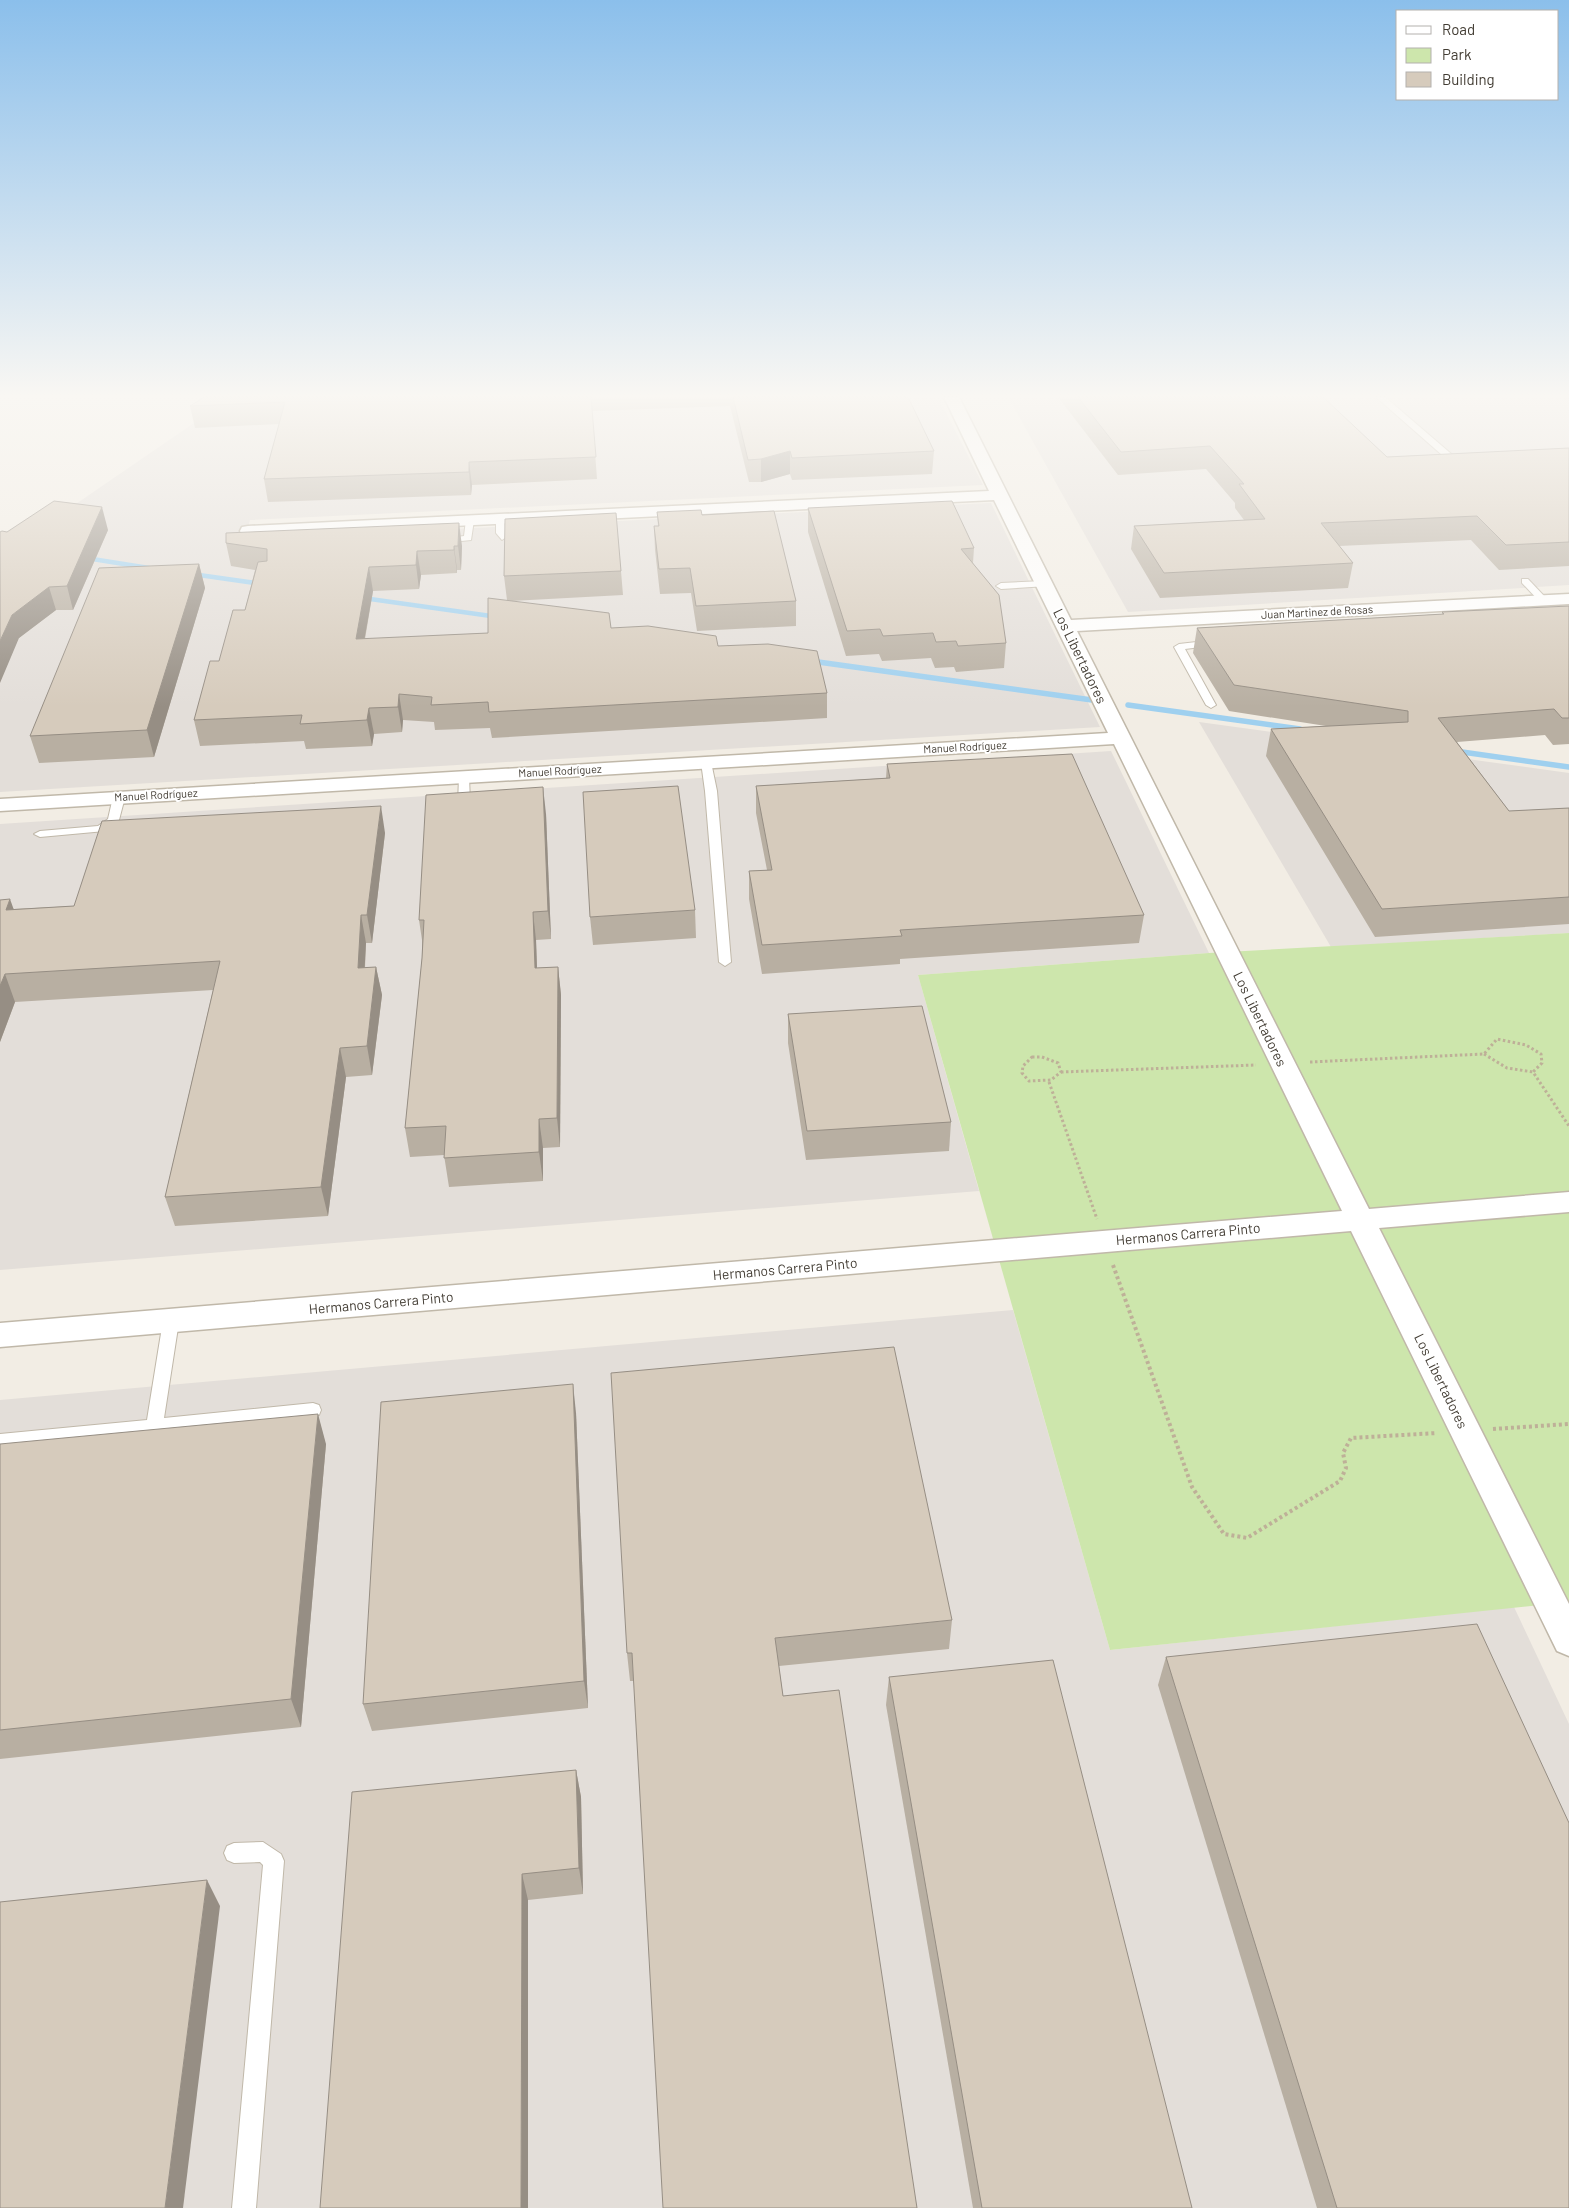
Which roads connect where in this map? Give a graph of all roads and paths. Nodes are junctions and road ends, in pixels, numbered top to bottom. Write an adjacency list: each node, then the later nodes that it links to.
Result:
1 (895, 500): 3 (street)
2 (1002, 500): 9 (street, Los Libertadores)
3 (500, 519): 4 (street); 6 (lane)
4 (470, 520): 5 (street); 7 (lane)
5 (248, 530)
6 (502, 537)
7 (433, 542)
8 (1525, 581): 12 (lane)
9 (1044, 584): 10 (lane); 13 (street, Los Libertadores)
10 (1001, 586)
11 (1569, 599): 12 (street, Juan Martinez de Rosas)
12 (1542, 600): 13 (street, Juan Martinez de Rosas)
13 (1065, 626): 16 (street, Los Libertadores)
14 (1221, 643): 15 (lane)
15 (1210, 705)
16 (1120, 738): 17 (street, Manuel Rodríguez); 25 (street, Los Libertadores)
17 (706, 762): 18 (street, Manuel Rodríguez); 23 (lane)
18 (464, 777): 19 (street, Manuel Rodríguez); 21 (lane)
19 (119, 797): 20 (street, Manuel Rodríguez); 22 (lane)
20 (0, 804)
21 (474, 806)
22 (40, 834)
23 (724, 962)
24 (1484, 1054): 25 (path); 27 (path); 27 (path)
25 (1282, 1064): 26 (path); 31 (street, Los Libertadores)
26 (1061, 1072): 28 (path); 28 (path)
27 (1533, 1072): 29 (path)
28 (1049, 1082): 32 (path)
29 (1569, 1126)
30 (1569, 1202): 31 (street, Hermanos Carrera Pinto)
31 (1360, 1220): 32 (street, Hermanos Carrera Pinto); 38 (street, Los Libertadores)
32 (1105, 1242): 33 (street, Hermanos Carrera Pinto); 38 (path)
33 (171, 1321): 34 (street, Hermanos Carrera Pinto); 37 (lane)
34 (0, 1335)
35 (313, 1410): 37 (lane)
36 (1569, 1424): 38 (path)
37 (154, 1426): 39 (lane)
38 (1465, 1431): 40 (street, Los Libertadores)
39 (0, 1440)
40 (1569, 1640)
41 (234, 1853): 42 (lane)
42 (244, 2208)

